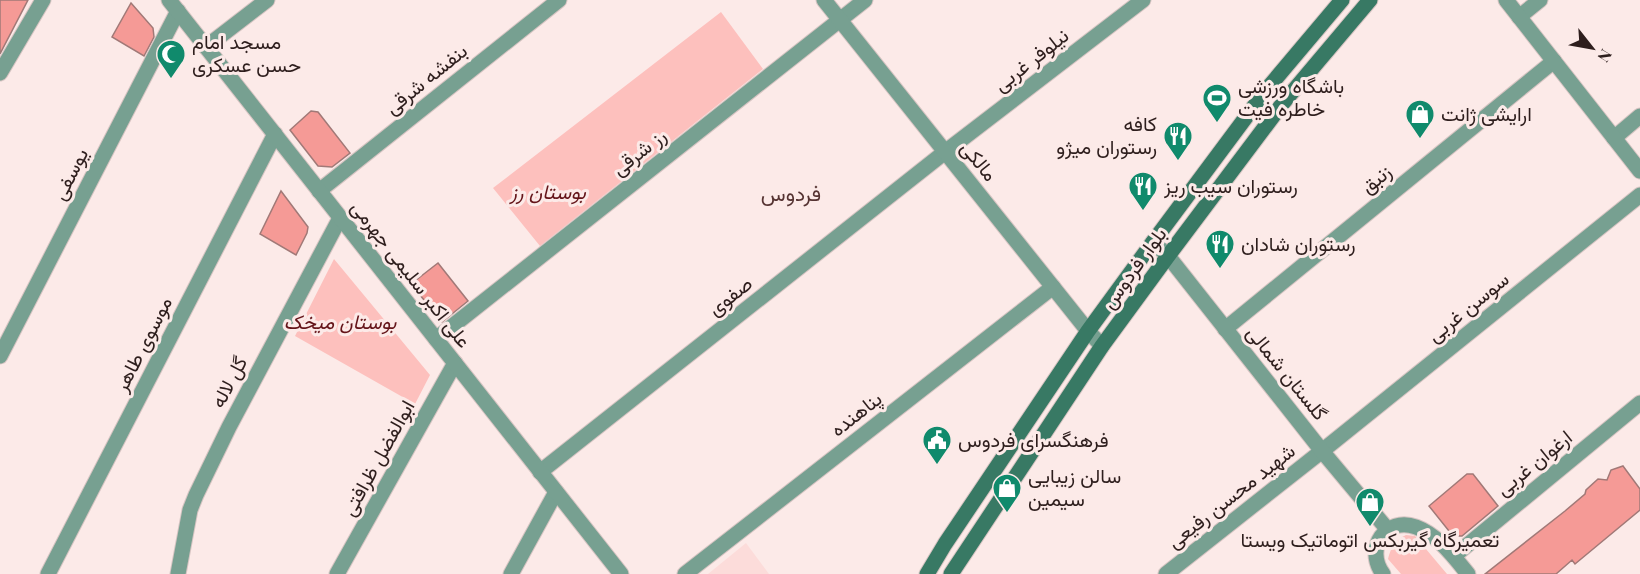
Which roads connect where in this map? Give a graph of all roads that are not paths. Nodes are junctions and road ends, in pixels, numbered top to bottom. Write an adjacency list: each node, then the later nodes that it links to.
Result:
1 (43, 0): 16 (street)
2 (267, 0): 14 (street)
3 (559, 0): 22 (street, بنفشه شرقی)
4 (824, 0): 13 (street, مالکی)
5 (865, 0): 13 (street, رز شرقی)
6 (1143, 0): 20 (street, نیلوفر غربی)
7 (1342, 0): 25 (main road, بلوار فردوس)
8 (1370, 0): 26 (main road, بلوار فردوس)
9 (1506, 0): 12 (street)
10 (1540, 0): 12 (street)
11 (173, 6): 14 (street, علی اکبر سلیمی جهرمی); 32 (street, یوسفی)
12 (1519, 17): 15 (street)
13 (840, 20): 20 (street, مالکی); 30 (street, رز شرقی)
14 (206, 47): 18 (street, علی اکبر سلیمی جهرمی)
15 (1554, 61): 19 (street); 28 (street, زنبق)
16 (0, 73)
17 (1640, 117): 19 (street)
18 (274, 134): 22 (street, علی اکبر سلیمی جهرمی); 40 (street, موسوی طاهر)
19 (1614, 138): 21 (street)
20 (945, 152): 27 (street, مالکی); 36 (street, صفوی)
21 (1640, 171)
22 (319, 191): 24 (street, علی اکبر سلیمی جهرمی)
23 (1640, 195): 35 (street, سوسن غربی)
24 (340, 218): 30 (street, علی اکبر سلیمی جهرمی); 41 (street, گل لاله)
25 (1153, 242): 26 (street, گلستان شمالی); 29 (main road, بلوار فردوس)
26 (1168, 256): 28 (street, گلستان شمالی); 31 (main road, بلوار فردوس)
27 (1053, 287): 29 (street, مالکی); 45 (street, پناهنده)
28 (1225, 329): 35 (street, گلستان شمالی)
29 (1088, 331): 31 (street, مالکی); 46 (main road, بلوار فردوس)
30 (436, 339): 33 (street, علی اکبر سلیمی جهرمی)
31 (1102, 346): 47 (main road, بلوار فردوس)
32 (0, 356)
33 (455, 363): 36 (street, علی اکبر سلیمی جهرمی); 42 (street, ابوالفضل ظرافتی)
34 (1640, 403): 39 (street, ارغوان غربی)
35 (1323, 451): 38 (street, گلستان شمالی); 48 (street, شهید محسن رفیعی)
36 (540, 472): 37 (street, علی اکبر سلیمی جهرمی)
37 (556, 492): 43 (street); 44 (street, علی اکبر سلیمی جهرمی)
38 (1388, 530): 39 (street); 49 (street)
39 (1454, 556): 50 (street)
40 (48, 574)
41 (178, 574)
42 (337, 574)
43 (511, 574)
44 (621, 574)
45 (684, 574)
46 (927, 574)
47 (951, 574)
48 (1166, 574)
49 (1383, 574)
50 (1468, 574)

